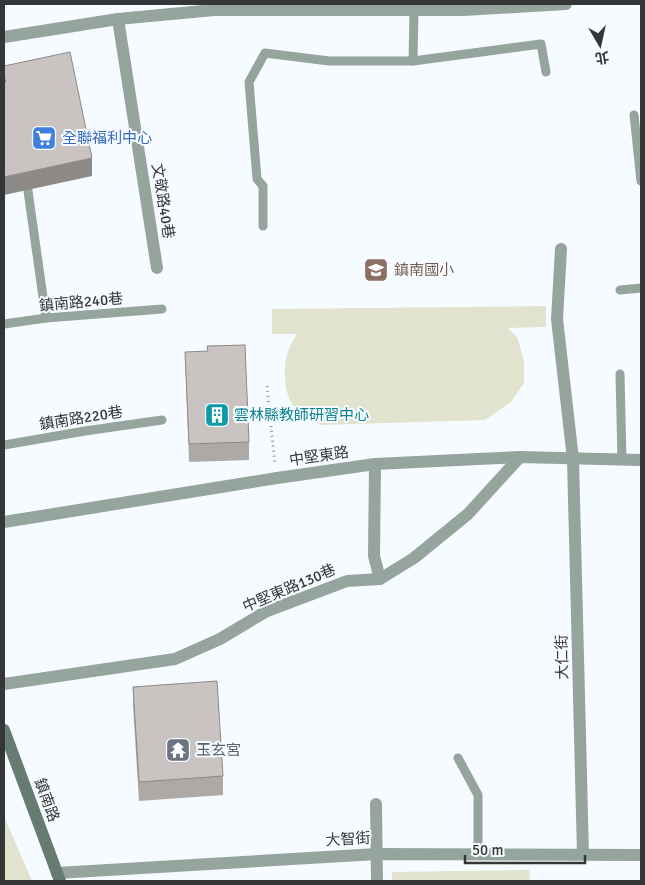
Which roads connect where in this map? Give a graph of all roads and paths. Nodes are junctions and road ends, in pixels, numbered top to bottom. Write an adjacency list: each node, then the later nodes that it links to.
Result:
1 (566, 4): 2 (street)
2 (465, 7): 3 (street)
3 (414, 10): 4 (street); 6 (lane)
4 (118, 19): 5 (street); 13 (street, 文敬路40巷)
5 (4, 37)
6 (413, 61): 7 (lane); 11 (lane)
7 (546, 72)
8 (634, 115): 9 (lane)
9 (641, 181)
10 (27, 184): 17 (lane)
11 (263, 226)
12 (561, 249): 24 (street, 大仁街)
13 (157, 268)
14 (641, 288): 15 (lane)
15 (620, 290)
16 (162, 309): 17 (lane, 鎮南路240巷)
17 (46, 318): 18 (lane, 鎮南路240巷)
18 (4, 324)
19 (620, 374): 25 (lane)
20 (268, 386): 28 (path)
21 (162, 420): 22 (lane, 鎮南路220巷)
22 (4, 445)
23 (520, 456): 24 (street, 中堅東路); 27 (street, 中堅東路); 30 (street, 中堅東路130巷)
24 (573, 459): 25 (street, 中堅東路); 37 (street, 大仁街)
25 (622, 460): 26 (street, 中堅東路)
26 (641, 460)
27 (375, 464): 28 (street, 中堅東路); 30 (street)
28 (277, 478): 29 (street, 中堅東路)
29 (4, 522)
30 (380, 579): 31 (street, 中堅東路130巷)
31 (4, 684)
32 (4, 730): 39 (street, 鎮南路)
33 (458, 758): 36 (lane)
34 (376, 804): 35 (street)
35 (376, 854): 36 (street, 大智街); 39 (street, 大智街); 40 (street)
36 (478, 854): 37 (street, 大智街)
37 (583, 854): 38 (street, 大智街)
38 (641, 855)
39 (58, 877)
40 (377, 881)

